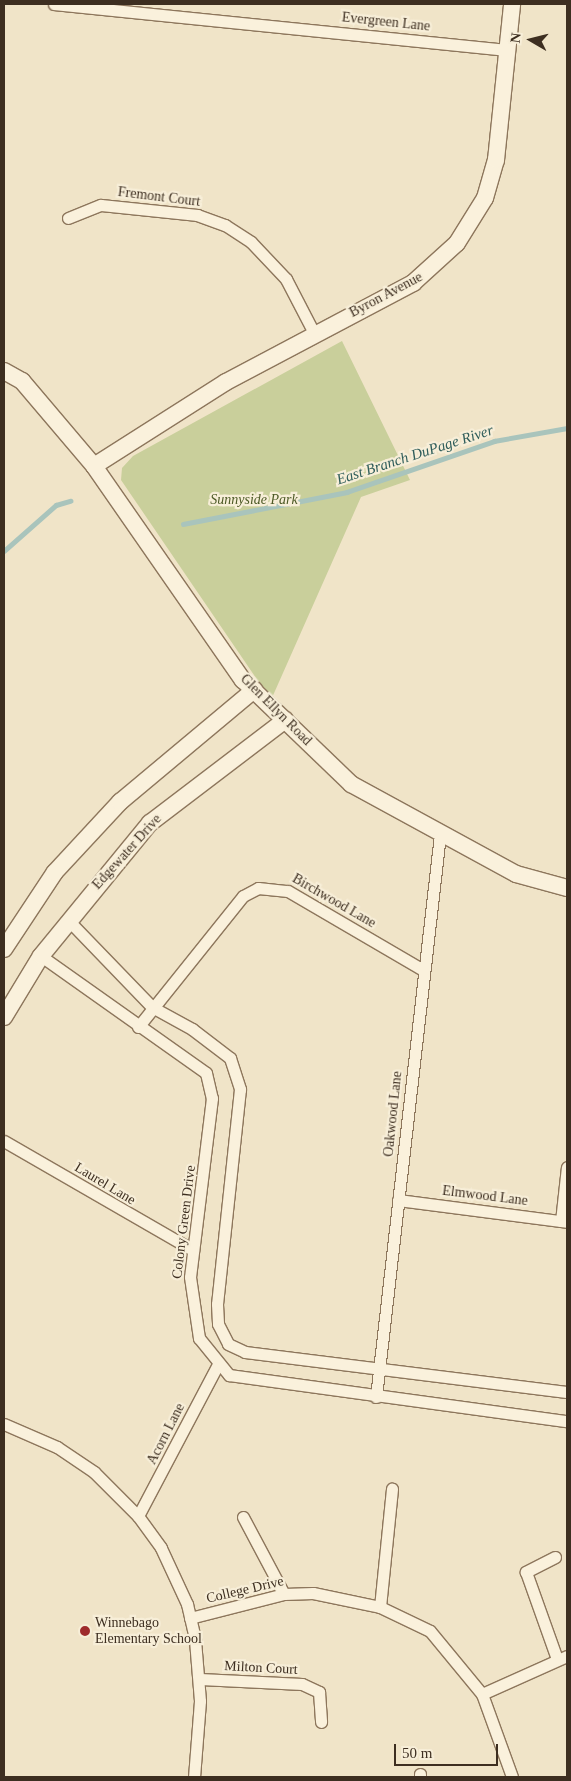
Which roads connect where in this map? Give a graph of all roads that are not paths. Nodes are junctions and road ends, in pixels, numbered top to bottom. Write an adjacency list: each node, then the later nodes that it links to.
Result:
1 (54, 4): 3 (street, Evergreen Lane)
2 (512, 4): 3 (street, Byron Avenue)
3 (508, 50): 5 (street, Byron Avenue)
4 (68, 218): 5 (street, Fremont Court)
5 (314, 333): 7 (street, Byron Avenue)
6 (4, 371): 7 (street, Glen Ellyn Road)
7 (94, 466): 8 (street, Glen Ellyn Road)
8 (254, 690): 9 (street, Glen Ellyn Road); 13 (street)
9 (285, 720): 10 (street, Glen Ellyn Road); 12 (street, Edgewater Drive)
10 (440, 834): 11 (street, Glen Ellyn Road); 15 (street, Oakwood Lane)
11 (567, 888)
12 (69, 921): 14 (street, Edgewater Drive); 16 (street)
13 (4, 949)
14 (41, 956): 17 (street, Edgewater Drive); 18 (street, Colony Green Drive)
15 (423, 970): 16 (street, Birchwood Lane); 21 (street, Oakwood Lane)
16 (152, 1007): 18 (street, Birchwood Lane); 25 (street)
17 (4, 1017)
18 (138, 1027): 23 (street, Colony Green Drive)
19 (4, 1141): 23 (street, Laurel Lane)
20 (567, 1167): 22 (street)
21 (398, 1200): 22 (street, Elmwood Lane); 25 (street, Oakwood Lane)
22 (564, 1221)
23 (194, 1250): 24 (street, Colony Green Drive)
24 (218, 1364): 27 (street, Colony Green Drive); 31 (street, Acorn Lane)
25 (379, 1368): 26 (street); 27 (street, Oakwood Lane)
26 (567, 1392)
27 (376, 1397): 28 (street, Colony Green Drive)
28 (567, 1420)
29 (4, 1424): 31 (street)
30 (392, 1488): 35 (street)
31 (138, 1516): 36 (street)
32 (244, 1517): 34 (street)
33 (555, 1557): 37 (street)
34 (284, 1594): 35 (street, College Drive); 36 (street, College Drive)
35 (380, 1607): 39 (street, College Drive)
36 (190, 1618): 38 (street)
37 (562, 1657): 39 (street)
38 (200, 1679): 40 (street, Milton Court); 41 (street)
39 (482, 1694): 42 (street, College Drive)
40 (321, 1722)
41 (194, 1777)
42 (512, 1777)

